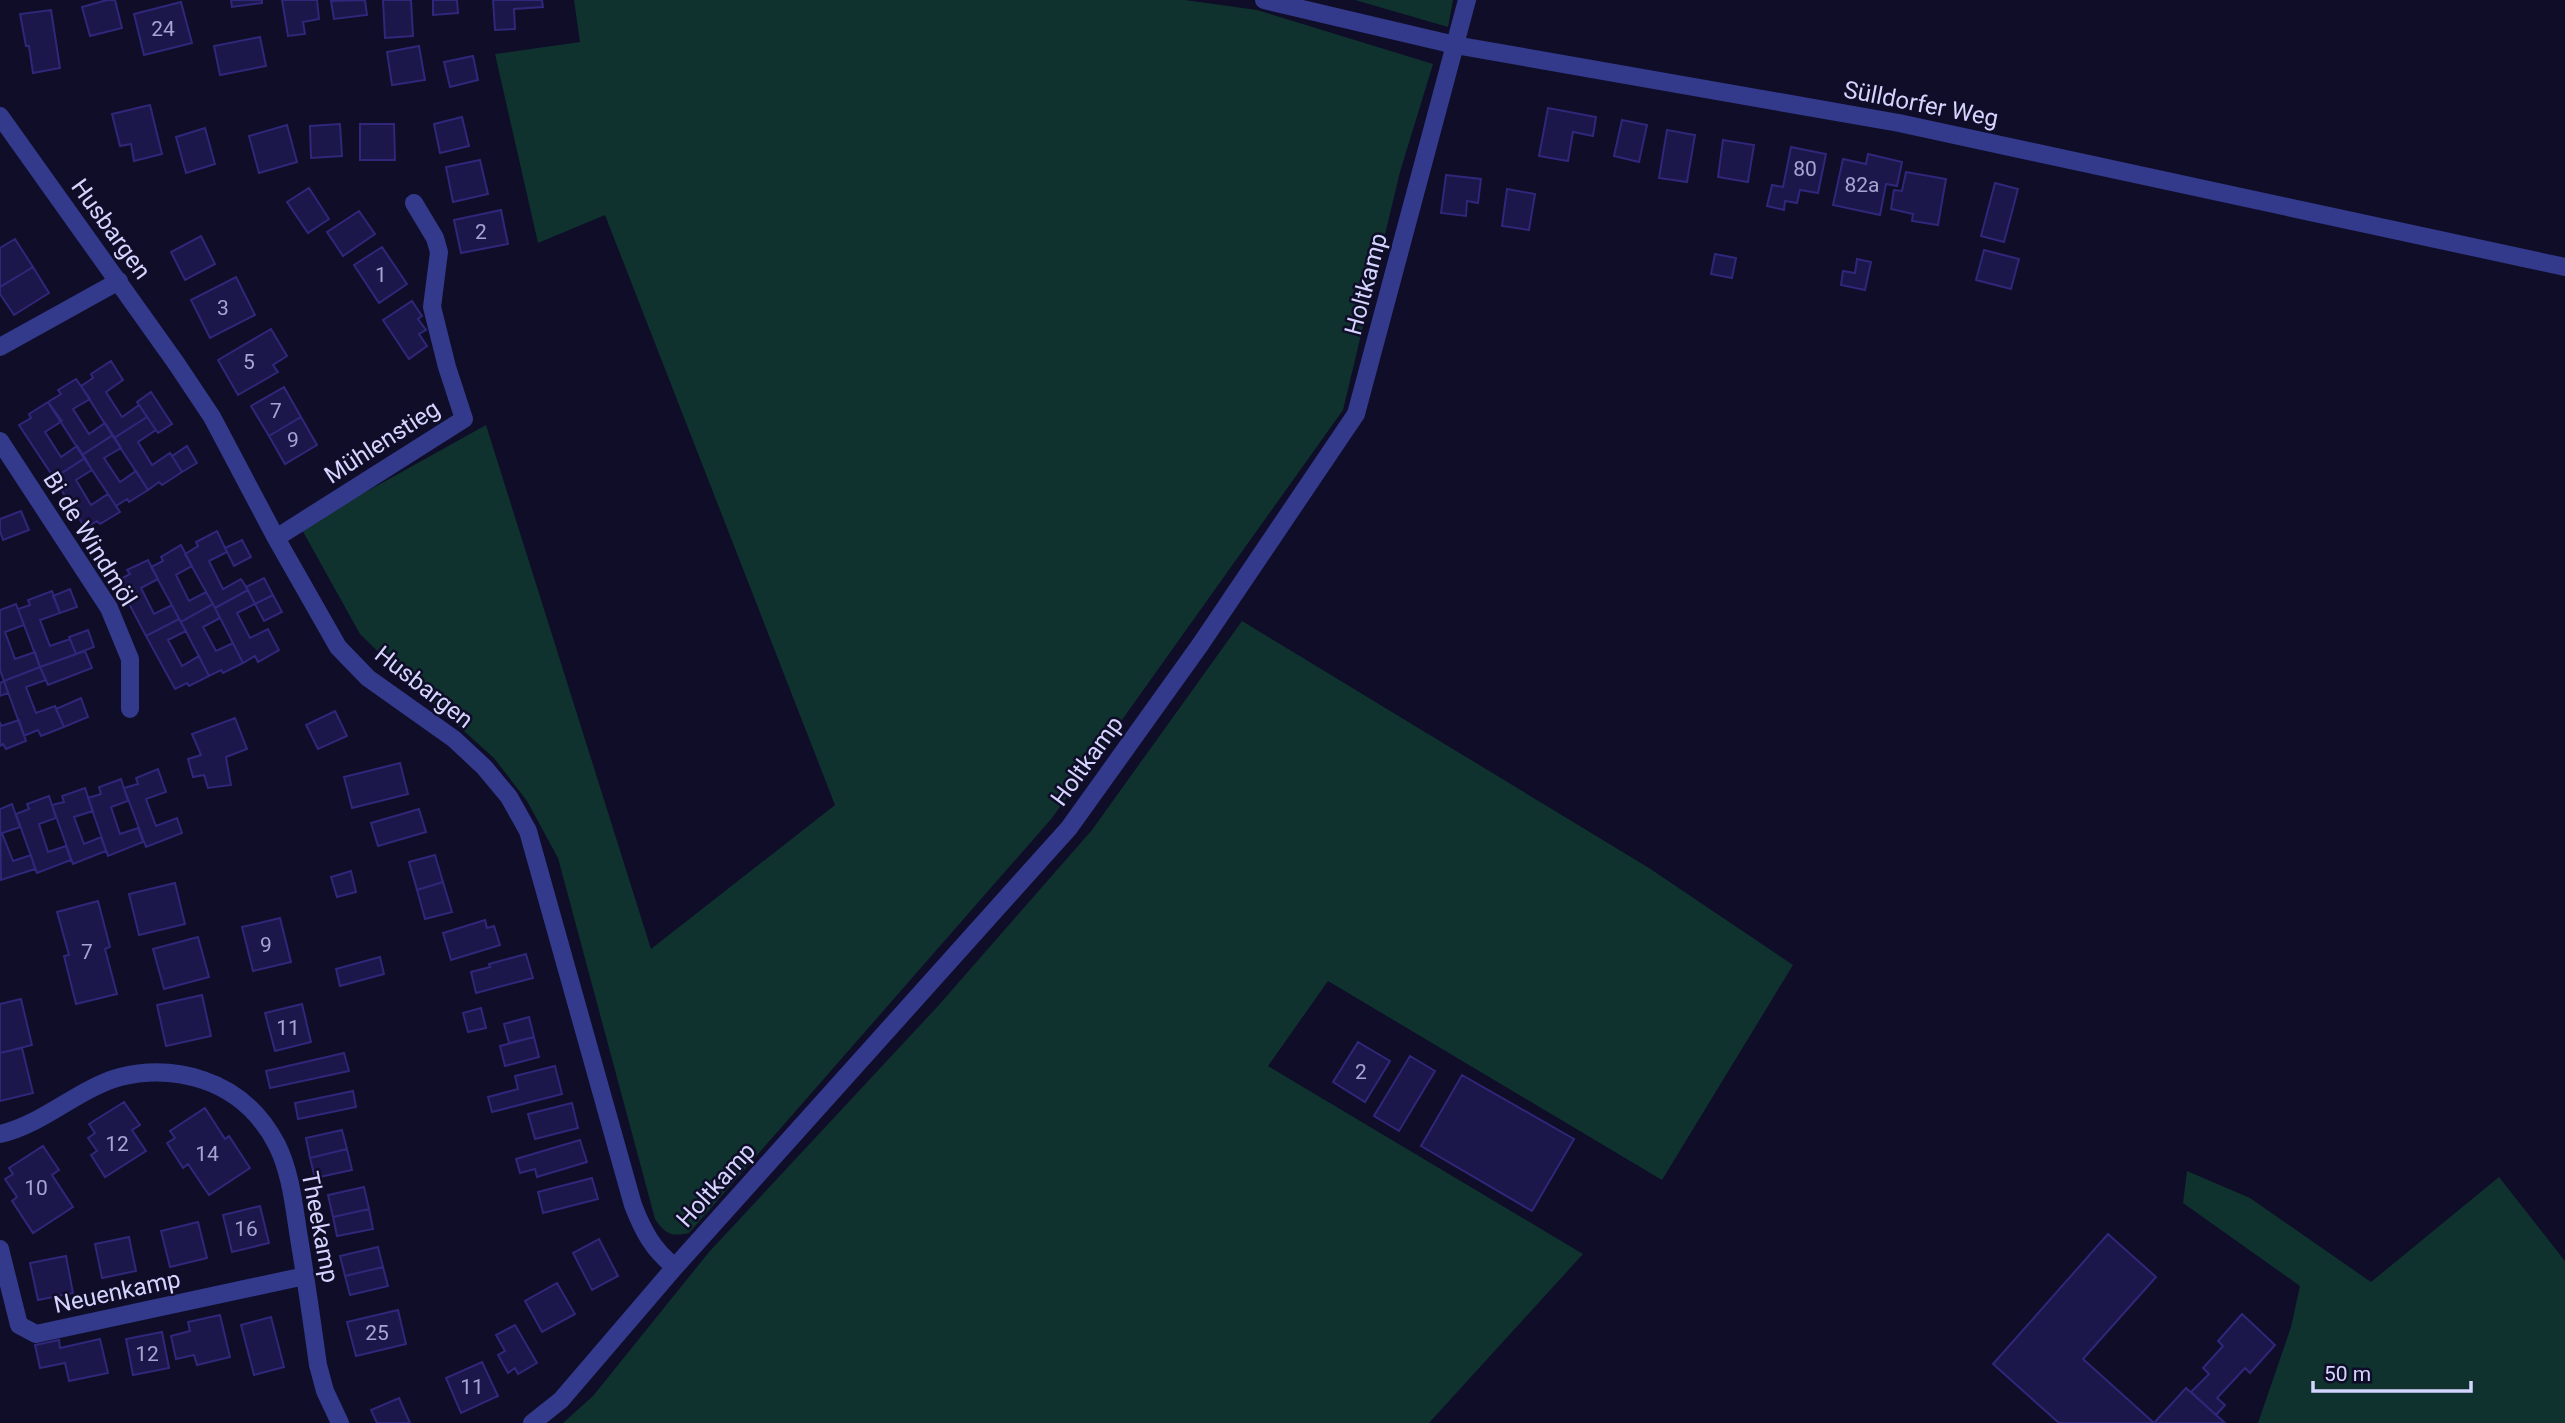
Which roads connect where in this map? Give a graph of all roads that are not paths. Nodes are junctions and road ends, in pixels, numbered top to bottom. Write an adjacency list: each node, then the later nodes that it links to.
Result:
1 (1264, 0): 3 (street, Sülldorfer Weg)
2 (1467, 0): 3 (street, Holtkamp)
3 (1455, 45): 6 (street, Sülldorfer Weg); 14 (street, Holtkamp)
4 (0, 116): 7 (street, Husbargen)
5 (414, 203): 10 (street, Mühlenstieg)
6 (2565, 267)
7 (118, 281): 8 (street); 10 (street, Husbargen)
8 (0, 347)
9 (0, 441): 11 (street, Bi de Windmöl)
10 (276, 538): 14 (street, Husbargen)
11 (130, 709)
12 (0, 1135): 15 (street, Theekamp)
13 (0, 1249): 15 (street, Neuenkamp)
14 (675, 1267): 17 (street, Holtkamp)
15 (305, 1276): 16 (street, Theekamp)
16 (340, 1423)
17 (532, 1423)

